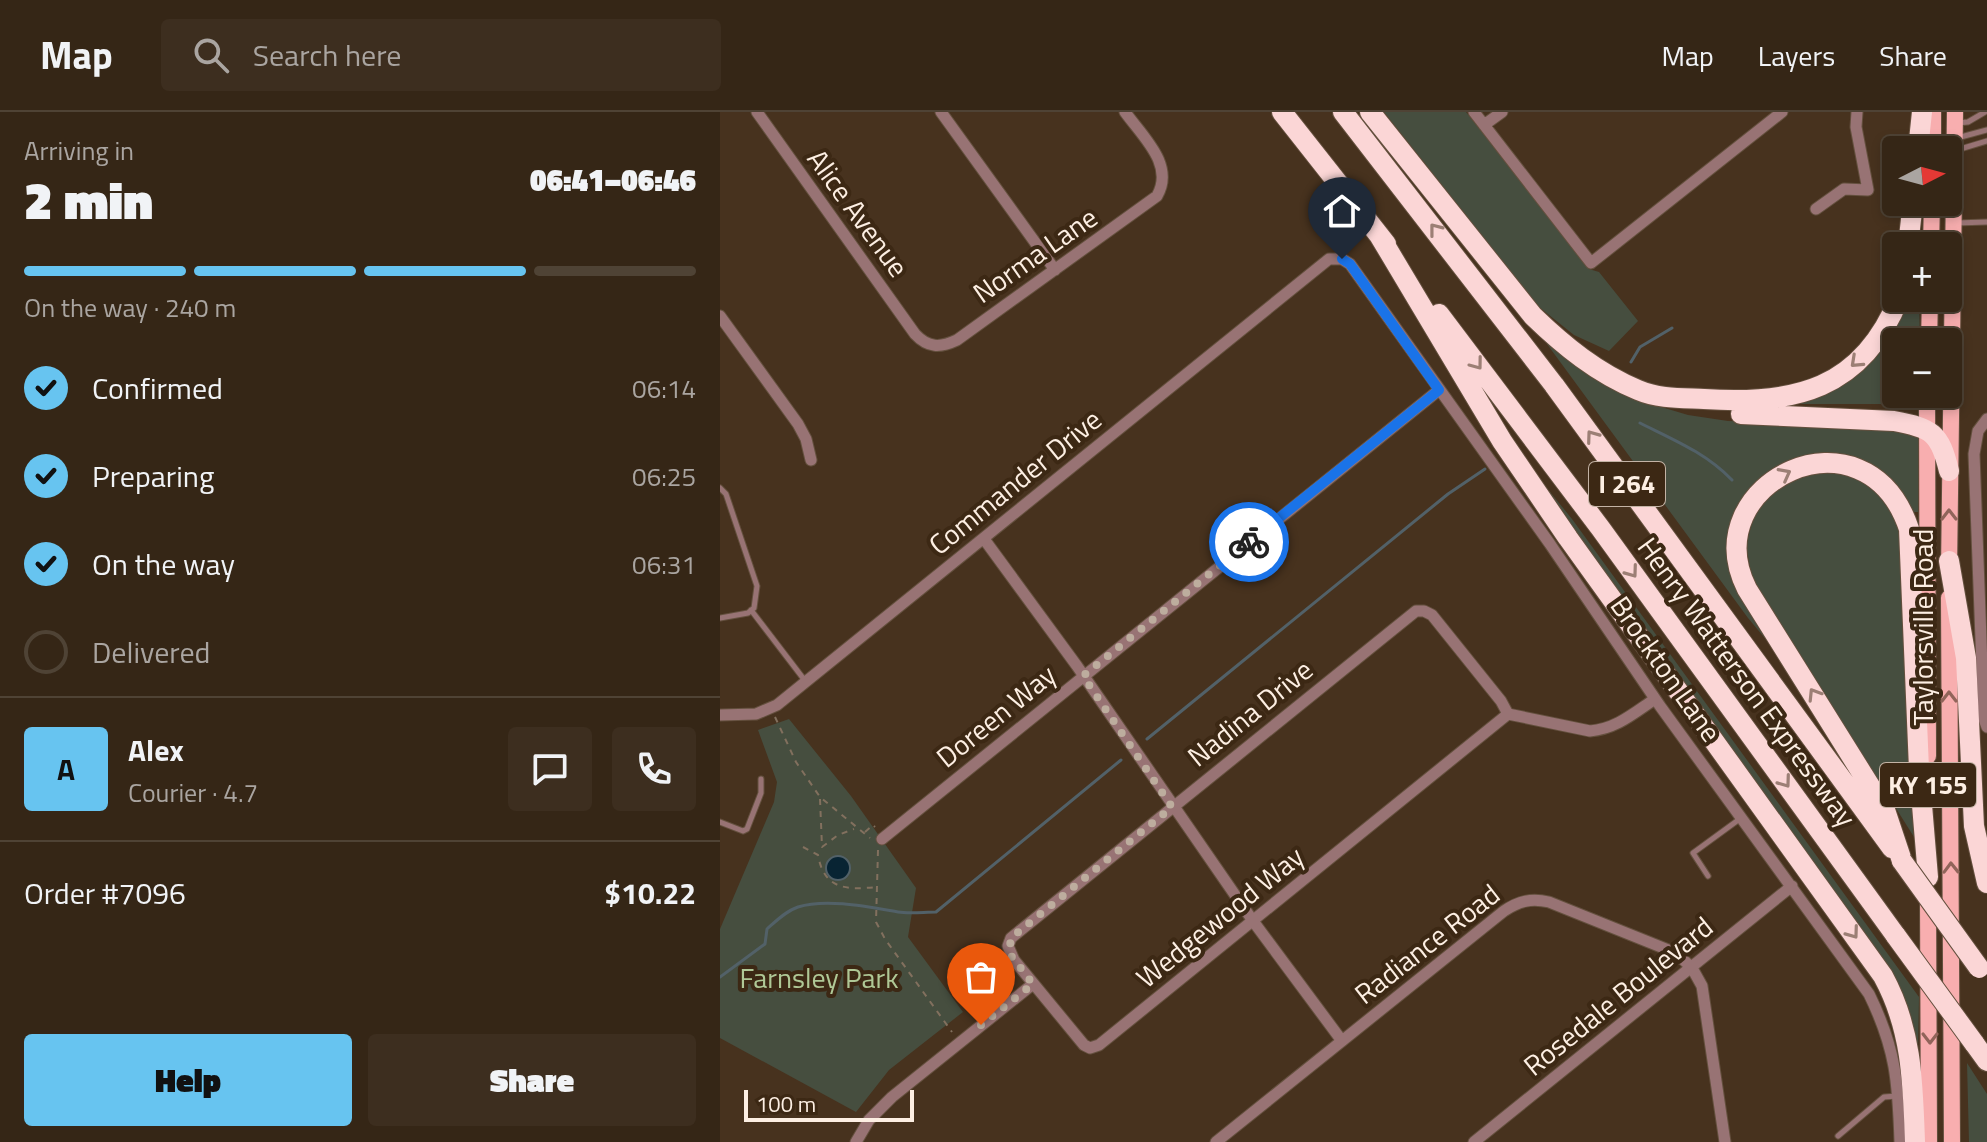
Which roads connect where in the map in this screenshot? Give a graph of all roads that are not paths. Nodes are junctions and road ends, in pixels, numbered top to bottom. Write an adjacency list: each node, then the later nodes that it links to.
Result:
1 (757, 112): 29 (street, Alice Avenue)
2 (941, 112): 26 (street)
3 (1125, 112): 26 (street, Norma Lane)
4 (1282, 112): 24 (highway, Henry Watterson Expressway / I 264)
5 (1343, 112): 54 (highway, Henry Watterson Expressway / I 264, one-way to 5)
6 (1370, 112): 31 (highway)
7 (1474, 112): 14 (street)
8 (1502, 112): 14 (street)
9 (1782, 112): 14 (street)
10 (1857, 112): 20 (street)
11 (1922, 112): 17 (highway)
12 (1933, 112): 18 (main road)
13 (1985, 112): 16 (lane)
14 (1484, 125)
15 (1987, 130): 16 (lane)
16 (1955, 131): 19 (lane); 22 (main road, Taylorsville Road / KY 155)
17 (1919, 136)
18 (1934, 136)
19 (1987, 141)
20 (1816, 209)
21 (1950, 216): 22 (main road)
22 (1955, 221): 23 (lane); 36 (main road, Taylorsville Road / KY 155)
23 (1987, 222)
24 (1379, 235): 64 (highway, Henry Watterson Expressway / I 264, one-way to 64, bridge); 72 (highway, one-way to 72)
25 (1329, 259): 30 (street, Brockton Lane); 38 (street, Commander Drive)
26 (1055, 270): 29 (street, Norma Lane)
27 (1891, 312): 31 (highway, one-way to 31)
28 (720, 316): 35 (street)
29 (922, 341)
30 (1439, 390): 43 (street, Doreen Way); 45 (street, Brockton Lane)
31 (1680, 398): 34 (highway)
32 (1927, 408): 34 (main road, Taylorsville Road / KY 155)
33 (1987, 419): 40 (street)
34 (1927, 428): 36 (highway); 56 (main road, Taylorsville Road / KY 155)
35 (811, 460)
36 (1949, 471): 39 (main road, Taylorsville Road / KY 155, one-way to 36)
37 (720, 488): 41 (lane)
38 (984, 539): 43 (street); 44 (street, Commander Drive)
39 (1949, 561): 57 (highway); 74 (main road, Taylorsville Road / KY 155, one-way to 39)
40 (1983, 588): 48 (street)
41 (751, 610): 42 (lane); 44 (lane)
42 (720, 618)
43 (1083, 676): 50 (street); 53 (street, Doreen Way)
44 (806, 682): 47 (street, Commander Drive)
45 (1655, 699): 46 (street); 51 (street, Brockton Lane)
46 (1508, 714): 50 (street, Nadina Drive); 59 (street, Wedgewood Way)
47 (720, 715)
48 (1987, 727)
49 (761, 779): 52 (lane)
50 (1172, 807): 59 (street); 62 (street, Nadina Drive)
51 (1742, 818): 55 (lane); 58 (street, Brockton Lane)
52 (720, 822)
53 (877, 843)
54 (1902, 861): 56 (highway, one-way to 56); 61 (highway, Henry Watterson Expressway / I 264, bridge)
55 (1708, 876)
56 (1928, 877): 73 (main road, Taylorsville Road / KY 155, one-way to 73)
57 (1987, 883)
58 (1792, 886): 60 (street, Rosedale Boulevard); 65 (street, Brockton Lane)
59 (1253, 921): 62 (street, Wedgewood Way); 63 (street)
60 (1692, 968): 63 (street, Radiance Road); 69 (street, Rosedale Boulevard); 70 (street)
61 (1983, 974)
62 (1033, 984): 67 (street)
63 (1342, 1041): 68 (street, Radiance Road)
64 (1983, 1056)
65 (1898, 1096): 66 (lane); 71 (street, Brockton Lane)
66 (1838, 1136)
67 (856, 1142)
68 (1216, 1142)
69 (1474, 1142)
70 (1725, 1142)
71 (1900, 1142)
72 (1915, 1142)
73 (1929, 1142)
74 (1952, 1142)

